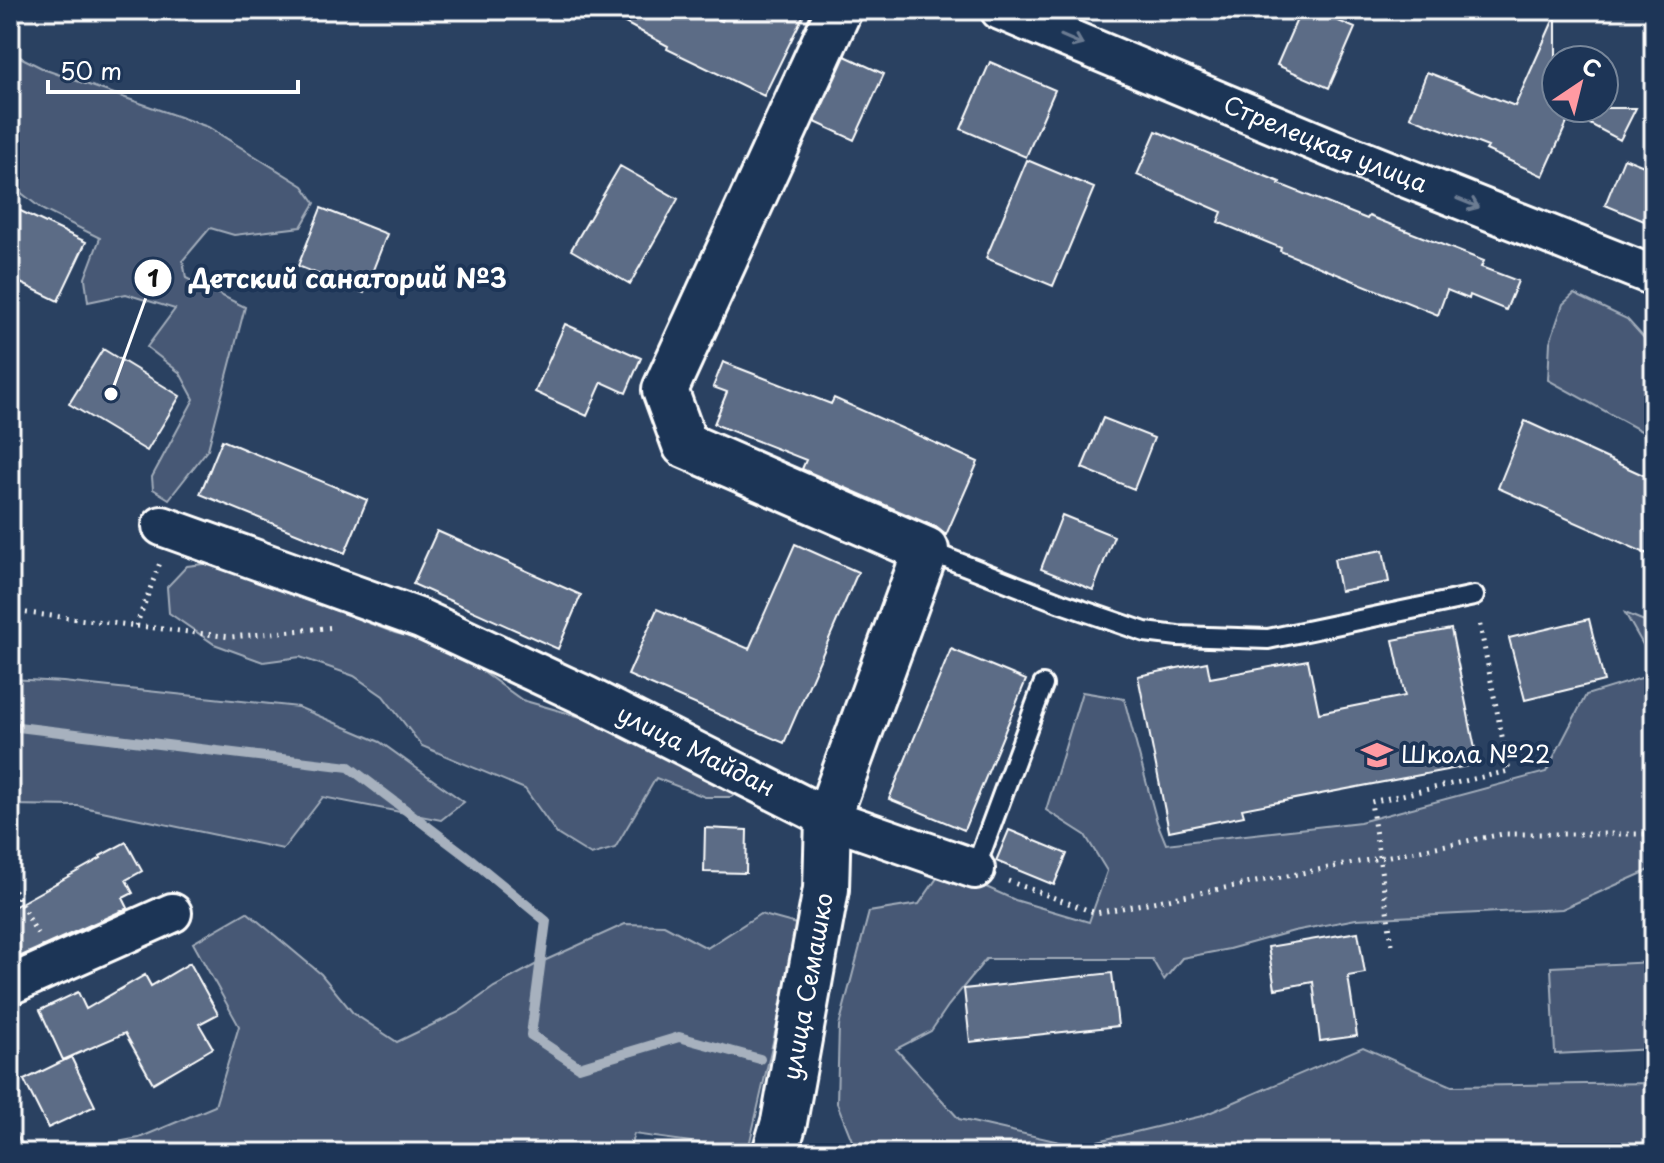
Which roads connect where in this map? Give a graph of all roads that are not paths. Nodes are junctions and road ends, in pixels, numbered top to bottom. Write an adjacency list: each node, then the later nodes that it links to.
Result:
1 (839, 10): 5 (street)
2 (1000, 10): 3 (street, Стрелецкая улица, one-way to 3)
3 (1654, 276)
4 (167, 528): 8 (street, улица Майдан)
5 (926, 550): 6 (lane); 8 (street, улица Семашко)
6 (1474, 596)
7 (1043, 685): 9 (lane)
8 (828, 818): 9 (street, улица Майдан); 12 (street, улица Семашко)
9 (975, 869)
10 (172, 913): 11 (street)
11 (10, 985)
12 (775, 1153)

